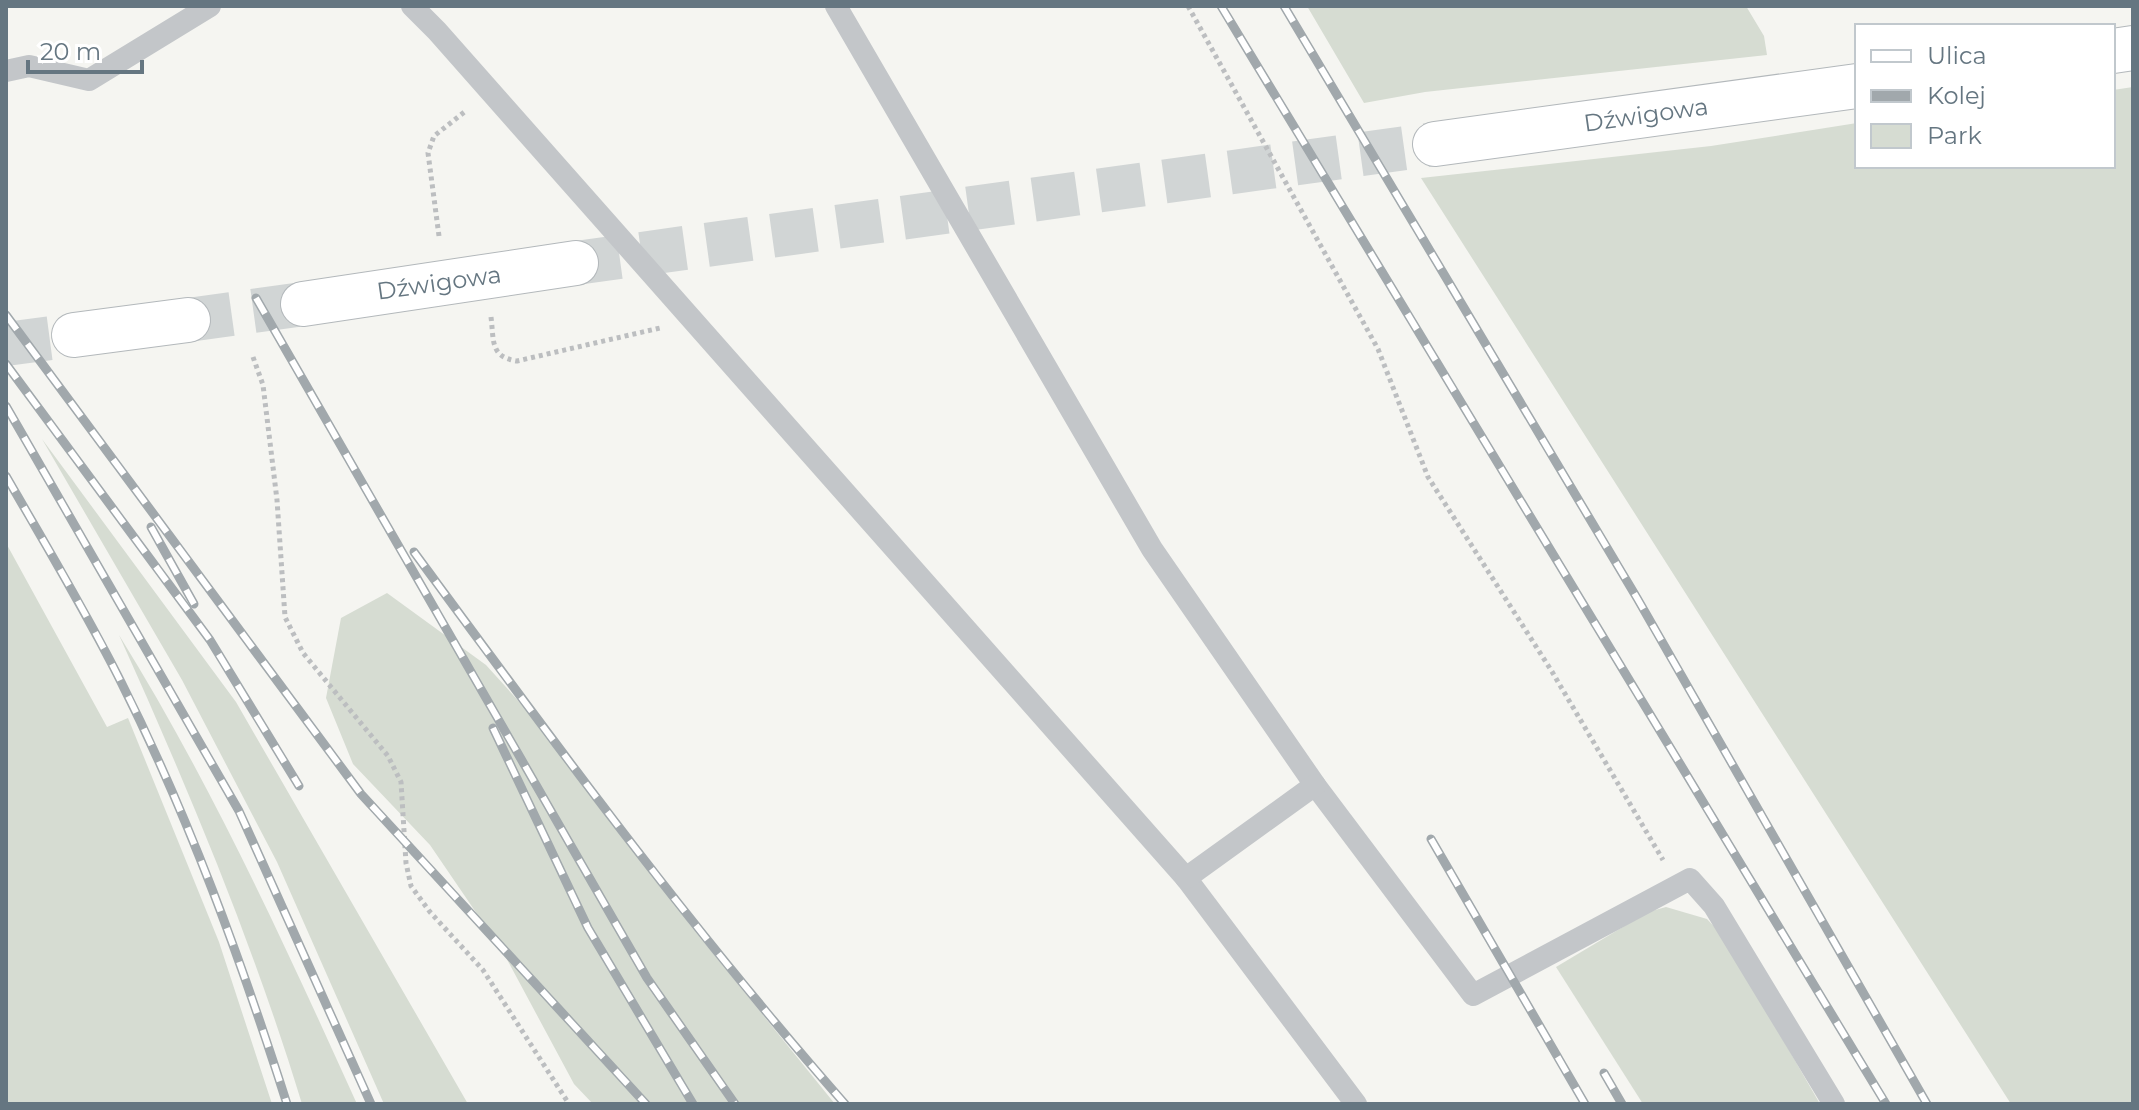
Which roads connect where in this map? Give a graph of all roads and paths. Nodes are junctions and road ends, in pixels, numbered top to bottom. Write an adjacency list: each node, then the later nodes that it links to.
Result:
1 (210, 6): 5 (lane)
2 (412, 6): 7 (lane)
3 (836, 6): 17 (lane)
4 (1188, 6): 19 (path)
5 (6, 71)
6 (1855, 86): 8 (main road, Dźwigowa)
7 (490, 91): 9 (path); 14 (lane)
8 (1435, 144)
9 (439, 236)
10 (576, 263): 11 (main road, Dźwigowa)
11 (303, 304)
12 (489, 308): 14 (path)
13 (188, 320): 15 (main road)
14 (693, 321): 18 (lane)
15 (74, 335)
16 (253, 357): 20 (path)
17 (1315, 785): 18 (lane); 19 (lane)
18 (1186, 878): 21 (lane)
19 (1678, 885): 22 (lane)
20 (569, 1104)
21 (1356, 1104)
22 (1834, 1104)

